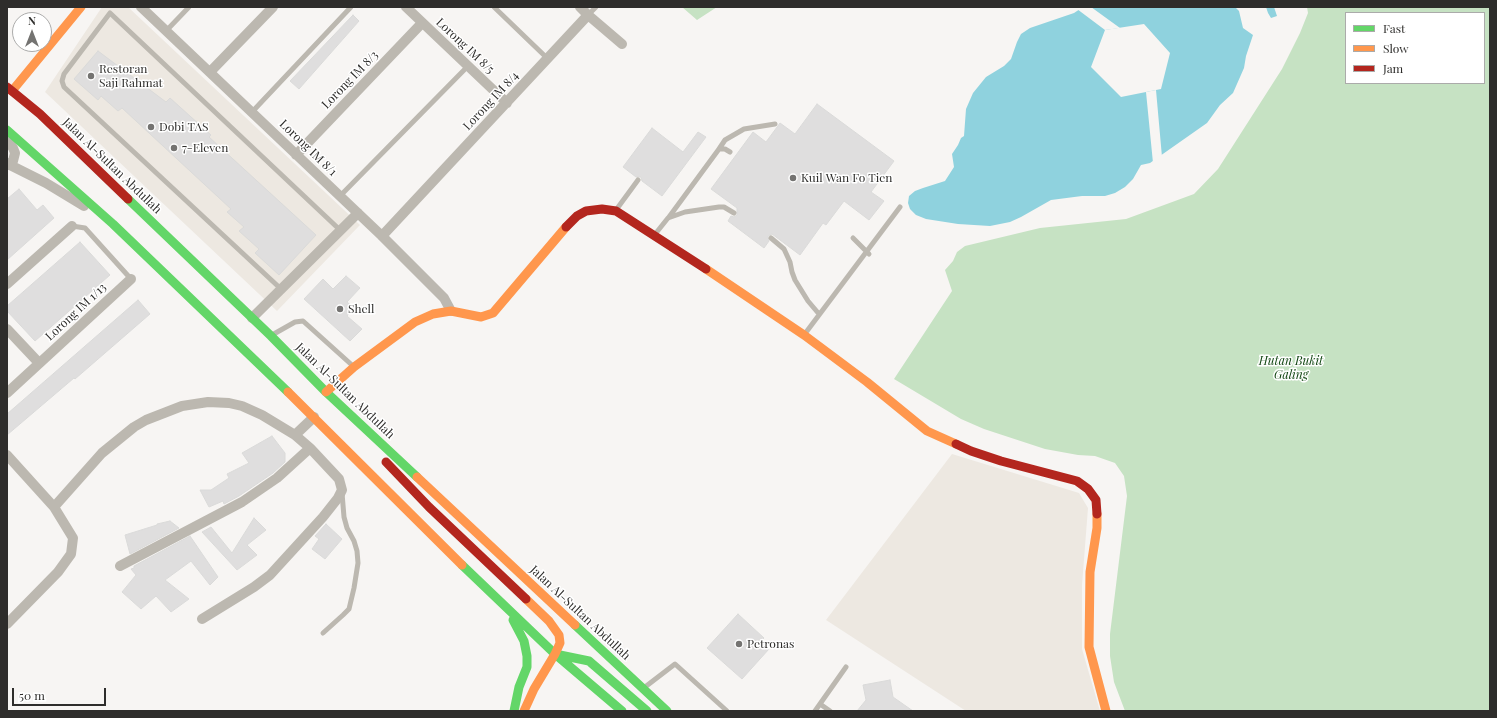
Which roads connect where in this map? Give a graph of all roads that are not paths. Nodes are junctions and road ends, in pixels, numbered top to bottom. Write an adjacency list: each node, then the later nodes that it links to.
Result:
1 (81, 7): 17 (main road)
2 (141, 7): 12 (street, Lorong IM 8/1)
3 (189, 7): 12 (lane)
4 (273, 7): 16 (street)
5 (351, 7): 19 (lane)
6 (406, 7): 11 (street, Lorong IM 8/5)
7 (494, 7): 14 (lane)
8 (580, 7): 10 (street)
9 (596, 7): 10 (lane)
10 (588, 15): 13 (street); 14 (street, Lorong IM 8/4)
11 (422, 23): 15 (street, Lorong IM 8/5); 25 (street, Lorong IM 8/3)
12 (166, 30): 16 (street, Lorong IM 8/1)
13 (622, 44)
14 (548, 59): 18 (street, Lorong IM 8/4)
15 (468, 66): 18 (street, Lorong IM 8/5); 28 (lane)
16 (210, 72): 19 (street, Lorong IM 8/1)
17 (10, 89): 47 (main road, Jalan Al-Sultan Abdullah)
18 (507, 103): 38 (street, Lorong IM 8/4)
19 (252, 112): 25 (street, Lorong IM 8/1)
20 (775, 124): 23 (lane)
21 (7, 130): 34 (main road)
22 (7, 139): 26 (street)
23 (718, 149): 24 (lane); 33 (lane)
24 (730, 152)
25 (296, 155): 28 (street, Lorong IM 8/1)
26 (8, 164): 34 (street)
27 (638, 180): 30 (lane)
28 (340, 196): 31 (street, Lorong IM 8/1)
29 (900, 207): 41 (lane)
30 (616, 211): 37 (main road); 45 (main road)
31 (358, 213): 36 (street); 38 (street, Lorong IM 8/1)
32 (734, 213): 33 (lane)
33 (668, 218): 37 (lane)
34 (113, 224): 55 (main road)
35 (72, 226): 42 (lane); 43 (street)
36 (340, 230): 44 (street); 44 (lane)
37 (654, 235): 49 (main road)
38 (382, 236): 45 (street, Lorong IM 8/1)
39 (771, 238): 46 (lane)
40 (853, 238): 41 (lane)
41 (868, 253): 46 (lane)
42 (131, 279): 51 (street, Lorong IM 1/13)
43 (7, 284)
44 (281, 288): 47 (street)
45 (451, 311): 52 (main road)
46 (819, 314): 49 (lane)
47 (252, 318): 50 (main road, Jalan Al-Sultan Abdullah)
48 (7, 329): 51 (street)
49 (804, 335): 78 (main road)
50 (271, 336): 52 (lane); 53 (main road, Jalan Al-Sultan Abdullah)
51 (39, 363): 54 (street, Lorong IM 1/13)
52 (354, 367): 53 (main road)
53 (326, 392): 66 (main road); 68 (main road, Jalan Al-Sultan Abdullah)
54 (7, 394)
55 (314, 417): 56 (street); 62 (main road)
56 (295, 435): 57 (street); 60 (street)
57 (310, 448): 59 (street); 61 (street)
58 (9, 457): 60 (street)
59 (342, 490): 63 (street); 65 (lane)
60 (54, 507): 64 (street)
61 (120, 566)
62 (508, 609): 66 (main road); 70 (main road)
63 (202, 619)
64 (7, 624)
65 (323, 632)
66 (555, 654): 71 (main road); 72 (main road); 73 (main road)
67 (846, 667): 69 (lane)
68 (642, 688): 74 (main road, Jalan Al-Sultan Abdullah); 75 (lane)
69 (820, 704): 76 (lane); 77 (lane)
70 (514, 711)
71 (524, 711)
72 (622, 711)
73 (647, 711)
74 (667, 711)
75 (726, 711)
76 (815, 711)
77 (830, 711)
78 (1106, 711)

